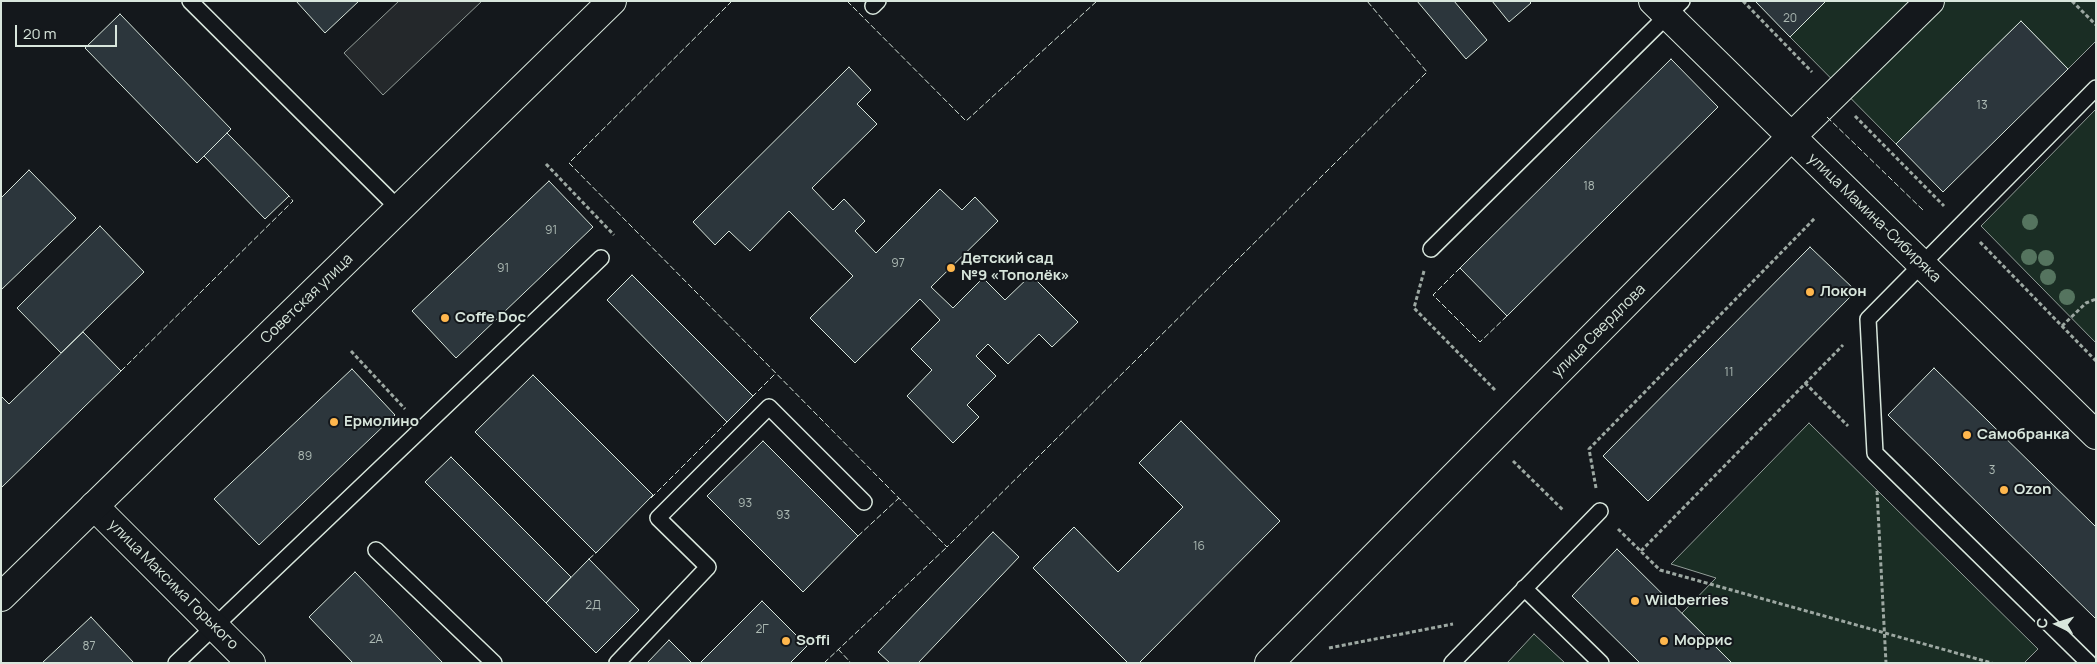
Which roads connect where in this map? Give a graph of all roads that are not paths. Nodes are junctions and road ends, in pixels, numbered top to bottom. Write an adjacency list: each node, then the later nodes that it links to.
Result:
1 (190, 1): 7 (lane)
2 (612, 1): 7 (street, Советская улица)
3 (1930, 1): 6 (street, улица Свердлова)
4 (1668, 6): 6 (street, улица Мамина-Сибиряка); 8 (lane)
5 (2096, 88): 10 (lane)
6 (1791, 138): 10 (street, улица Мамина-Сибиряка); 23 (street, улица Свердлова)
7 (399, 209): 13 (street, Советская улица)
8 (1430, 249)
9 (601, 258): 18 (lane)
10 (1922, 265): 11 (street, улица Мамина-Сибиряка); 26 (lane)
11 (2096, 435)
12 (864, 502): 22 (lane)
13 (94, 506): 17 (street, Советская улица); 18 (street, улица Максима Горького)
14 (1600, 511): 16 (lane)
15 (376, 550): 21 (lane)
16 (1524, 588): 24 (lane); 25 (lane)
17 (1, 597)
18 (214, 626): 19 (lane); 20 (street, улица Максима Горького)
19 (176, 663)
20 (251, 663)
21 (494, 663)
22 (616, 663)
23 (1269, 663)
24 (1452, 663)
25 (1601, 663)
26 (2089, 663)

